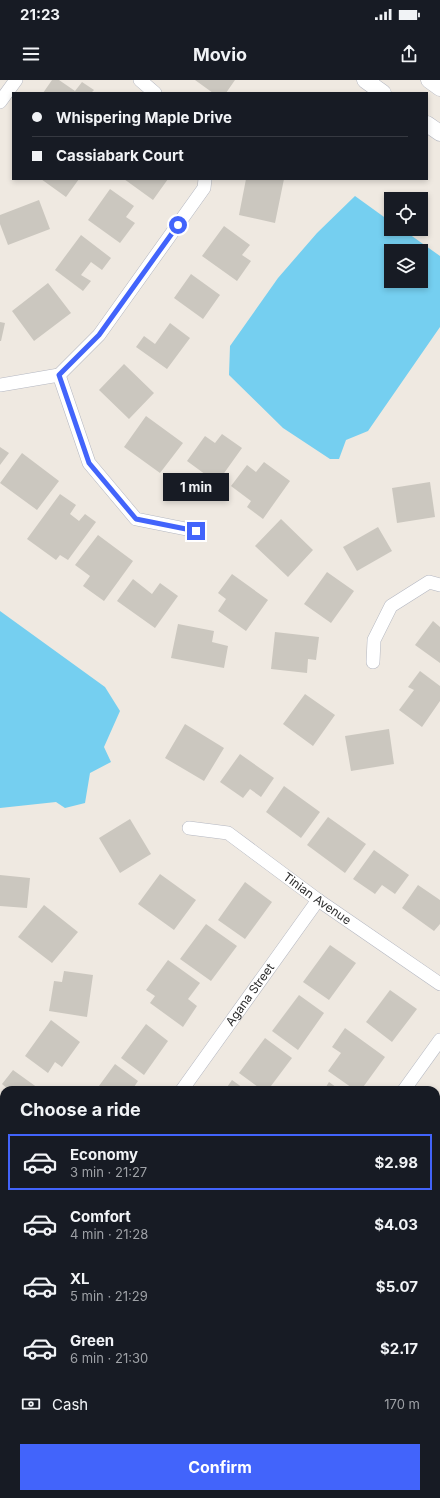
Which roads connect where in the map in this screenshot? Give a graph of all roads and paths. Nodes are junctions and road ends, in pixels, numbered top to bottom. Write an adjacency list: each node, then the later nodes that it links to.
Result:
1 (16, 80): 8 (street)
2 (140, 80): 6 (street)
3 (365, 80): 7 (street)
4 (429, 80): 5 (street)
5 (440, 88)
6 (153, 92)
7 (382, 92)
8 (0, 102)
9 (428, 125): 10 (street)
10 (440, 133)
11 (205, 180): 12 (street)
12 (59, 375): 13 (street); 14 (street)
13 (0, 385)
14 (196, 531)
15 (440, 585): 16 (street)
16 (373, 662)
17 (189, 828): 18 (street, Tinian Avenue)
18 (318, 900): 19 (street, Tinian Avenue); 21 (street, Agana Street)
19 (440, 984)
20 (440, 1040): 22 (street)
21 (185, 1086)
22 (407, 1086)

